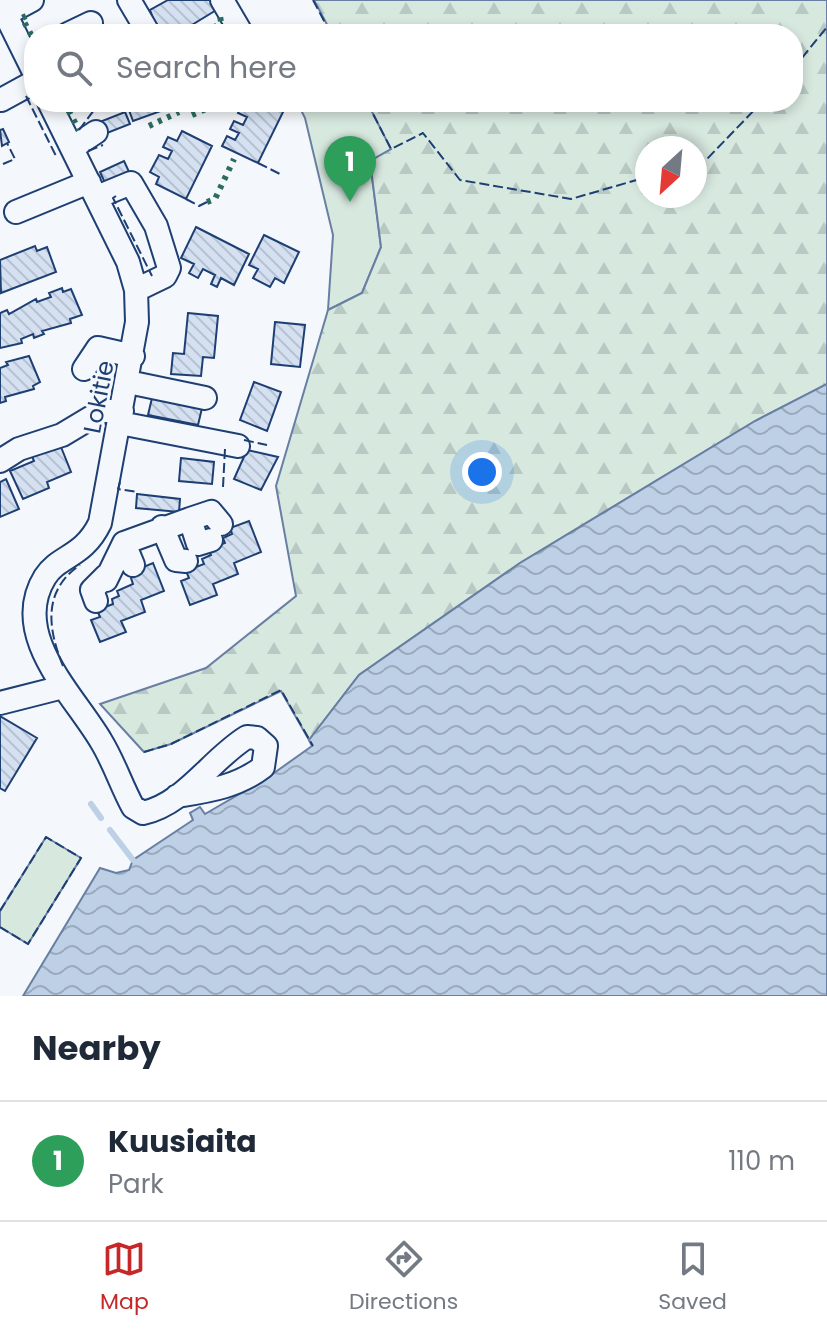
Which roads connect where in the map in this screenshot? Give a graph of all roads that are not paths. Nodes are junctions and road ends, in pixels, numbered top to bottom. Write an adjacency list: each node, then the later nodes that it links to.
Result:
1 (32, 0): 4 (street)
2 (129, 0): 5 (street)
3 (222, 0): 6 (street)
4 (3, 8): 7 (street)
5 (143, 24)
6 (236, 24)
7 (24, 46)
8 (24, 87): 9 (street)
9 (1, 100)
10 (54, 112): 12 (street, Lokitie)
11 (96, 132): 12 (street)
12 (72, 148): 13 (street, Lokitie)
13 (93, 189): 14 (street); 15 (street, Lokitie); 15 (street)
14 (16, 212)
15 (136, 290): 16 (street, Lokitie)
16 (133, 356): 17 (street); 18 (street, Lokitie)
17 (84, 369)
18 (128, 382): 19 (street); 20 (street, Lokitie)
19 (205, 398)
20 (121, 417): 21 (street); 22 (street); 25 (street, Lokitie)
21 (238, 446)
22 (0, 461)
23 (162, 527): 24 (street); 26 (street); 27 (street)
24 (216, 532)
25 (92, 538): 26 (street); 29 (street)
26 (125, 554): 28 (street)
27 (186, 561)
28 (96, 601)
29 (63, 687): 30 (street); 31 (street)
30 (0, 703)
31 (177, 796)

